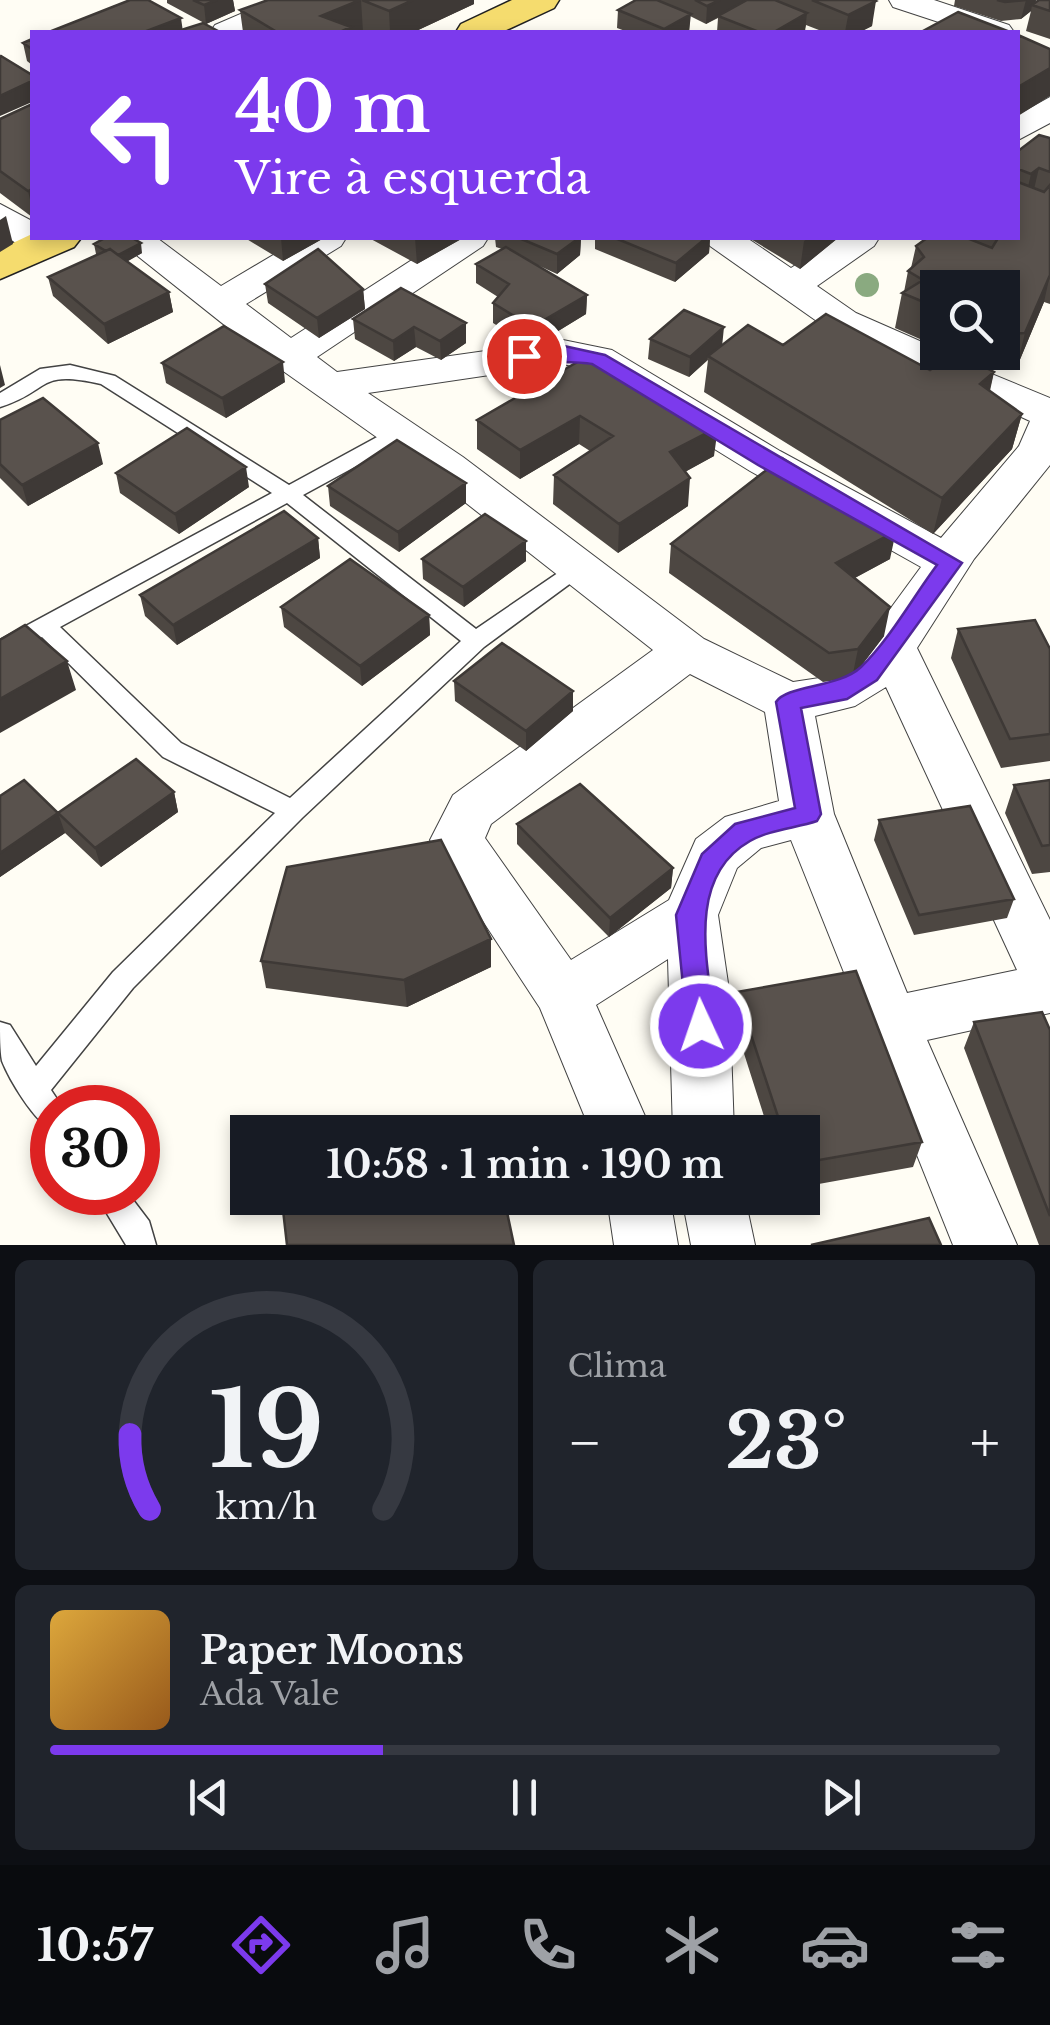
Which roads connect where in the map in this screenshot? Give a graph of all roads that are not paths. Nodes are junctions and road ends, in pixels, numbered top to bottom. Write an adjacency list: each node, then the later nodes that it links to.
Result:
1 (299, 0): 5 (street)
2 (542, 0): 6 (main road)
3 (904, 0): 4 (street)
4 (944, 26): 7 (street)
5 (231, 30)
6 (478, 30)
7 (980, 30)
8 (1050, 107): 9 (street)
9 (1020, 129)
10 (0, 214): 11 (street)
11 (30, 230)
12 (137, 240): 20 (street)
13 (325, 240): 20 (street)
14 (467, 240): 21 (street)
15 (726, 240): 19 (street)
16 (858, 240): 19 (street)
17 (51, 241): 18 (main road)
18 (0, 266)
19 (792, 286): 25 (street)
20 (223, 302): 21 (street)
21 (290, 357): 22 (street)
22 (329, 386): 24 (street); 27 (street)
23 (0, 401): 26 (lane)
24 (398, 435): 26 (lane); 28 (street)
25 (1047, 441): 27 (street)
26 (290, 495): 29 (lane); 30 (lane)
27 (951, 563): 31 (street)
28 (579, 569): 30 (lane); 33 (street)
29 (46, 627): 32 (lane); 35 (lane)
30 (476, 640): 35 (lane)
31 (892, 647): 34 (street); 38 (street)
32 (0, 650)
33 (687, 652): 34 (street); 40 (street)
34 (788, 702): 36 (street)
35 (292, 811): 44 (lane)
36 (808, 814): 37 (street); 41 (street)
37 (690, 915): 40 (street); 46 (street)
38 (1050, 979)
39 (1050, 988): 41 (street)
40 (563, 995): 45 (street)
41 (890, 1022): 53 (street)
42 (0, 1034): 43 (lane)
43 (30, 1085)
44 (39, 1085)
45 (614, 1115)
46 (704, 1115)
47 (126, 1215): 50 (lane)
48 (642, 1215): 51 (street)
49 (717, 1215): 52 (street)
50 (140, 1245)
51 (646, 1245)
52 (723, 1245)
53 (985, 1245)

